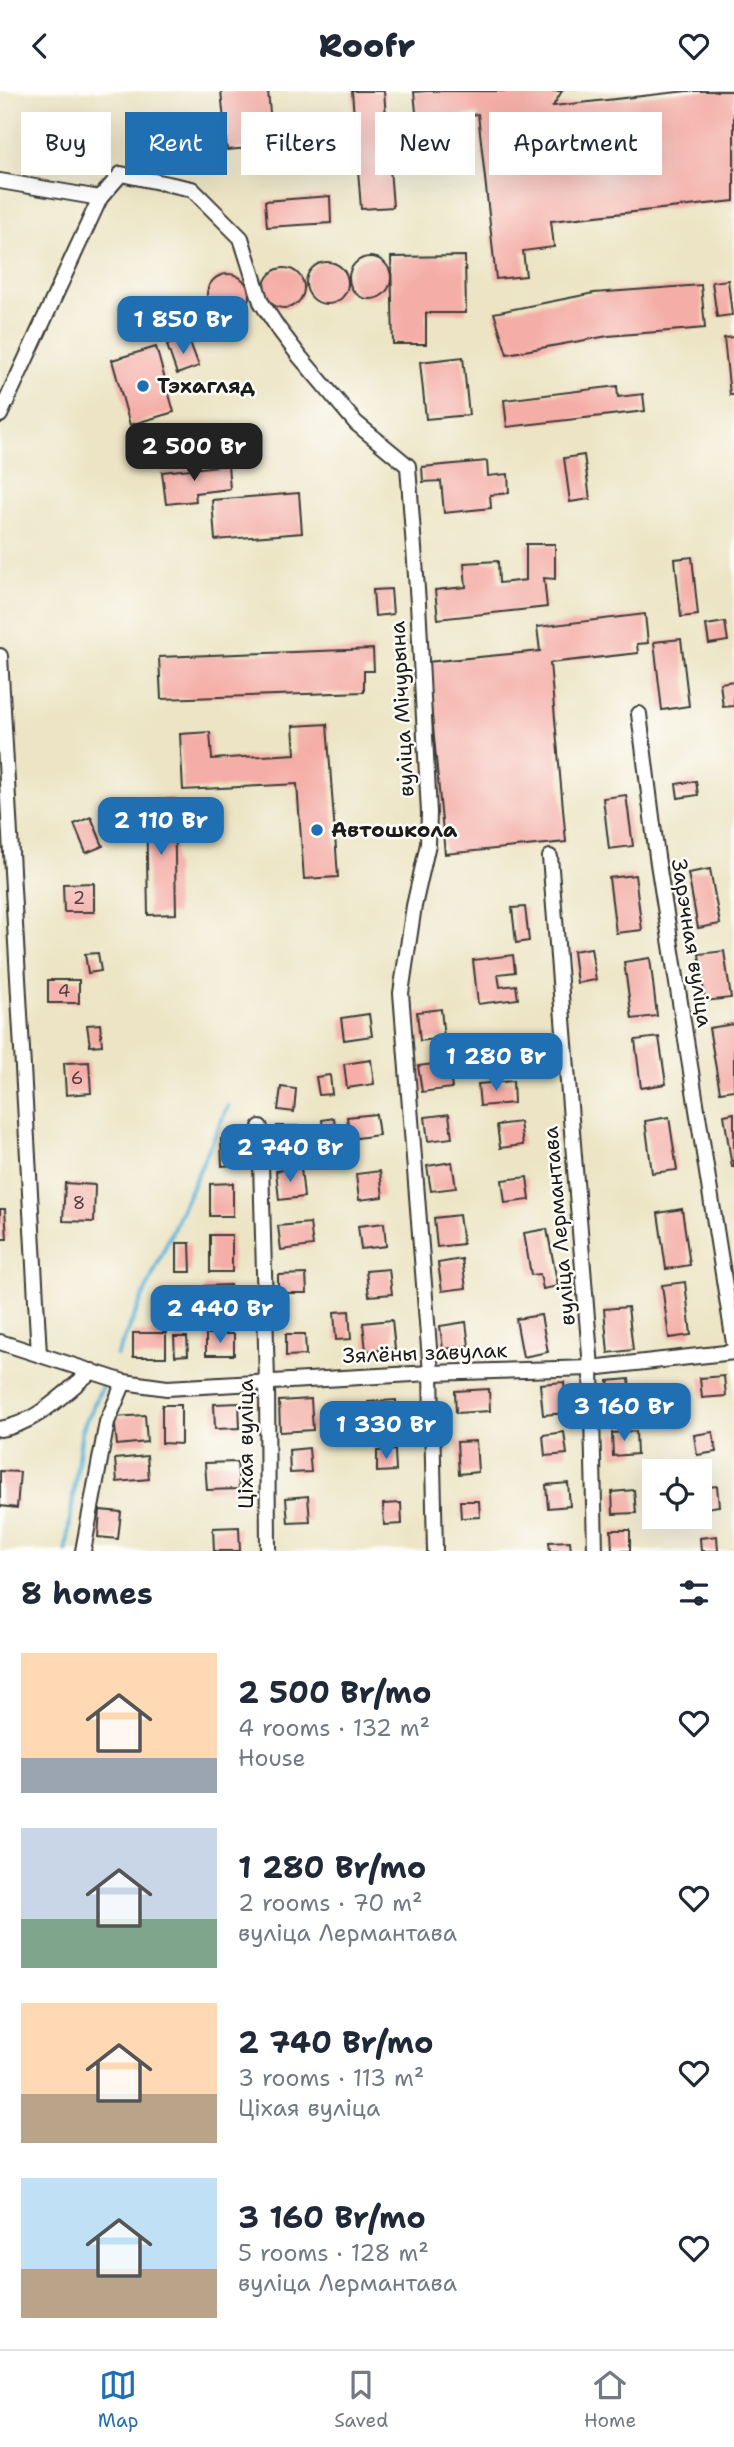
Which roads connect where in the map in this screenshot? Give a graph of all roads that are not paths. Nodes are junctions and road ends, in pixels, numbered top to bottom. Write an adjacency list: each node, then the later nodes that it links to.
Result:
1 (0, 181): 2 (street)
2 (100, 198): 3 (street); 14 (street, вуліца Мічурына)
3 (0, 415)
4 (0, 656): 11 (street)
5 (639, 714): 9 (street, Зарэчная вуліца)
6 (550, 857): 12 (street, вуліца Лермантава)
7 (260, 1126): 15 (street, Ціхая вуліца)
8 (0, 1342): 11 (street, Зялёны завулак)
9 (734, 1343)
10 (734, 1352): 12 (street, Зялёны завулак)
11 (39, 1354): 13 (street, Зялёны завулак)
12 (591, 1368): 14 (street, Зялёны завулак); 21 (street, вуліца Лермантава)
13 (92, 1371): 16 (street, Зялёны завулак); 17 (street)
14 (431, 1373): 15 (street, Зялёны завулак); 20 (street, вуліца Мічурына)
15 (267, 1381): 16 (street, Зялёны завулак); 19 (street, Ціхая вуліца)
16 (124, 1382): 18 (street)
17 (0, 1429)
18 (83, 1551)
19 (268, 1551)
20 (435, 1551)
21 (595, 1551)

